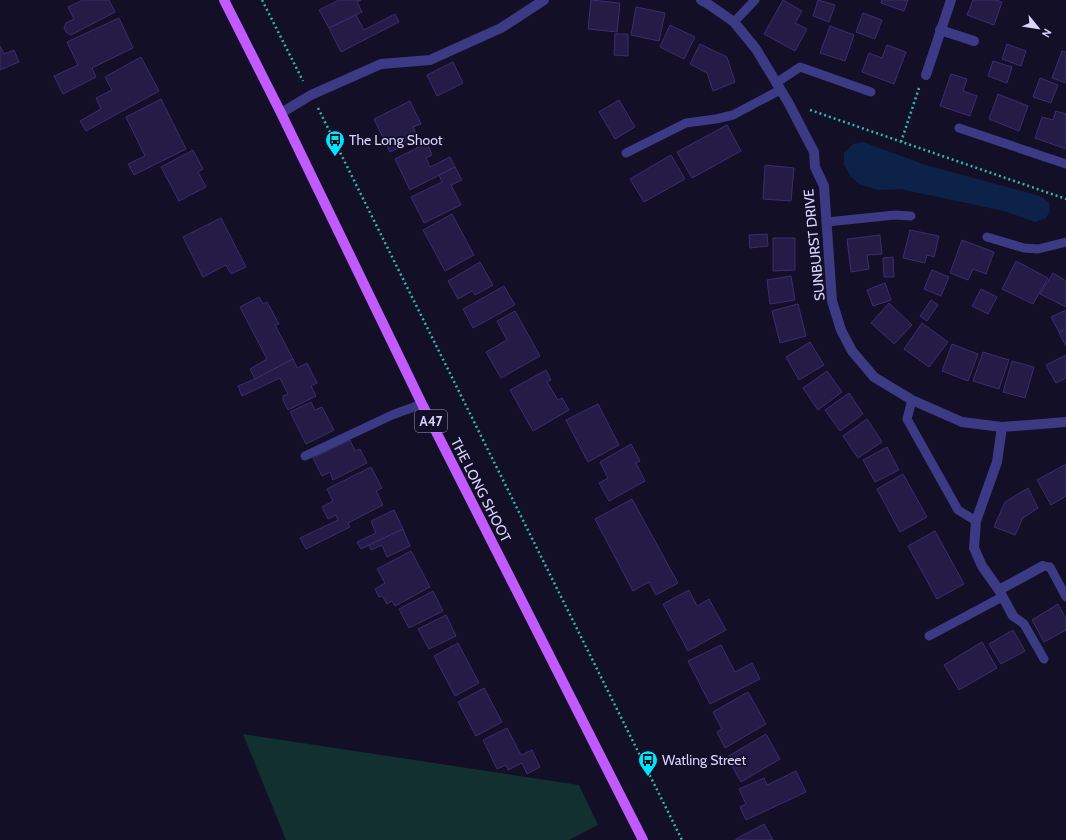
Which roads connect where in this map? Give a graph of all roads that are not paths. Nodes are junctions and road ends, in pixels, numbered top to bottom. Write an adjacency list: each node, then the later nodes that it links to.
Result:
1 (224, 0): 12 (main road, THE LONG SHOOT / A47)
2 (544, 0): 12 (street)
3 (701, 0): 6 (street, SUNBURST DRIVE)
4 (755, 0): 6 (lane)
5 (951, 0): 7 (street)
6 (734, 22): 10 (street, SUNBURST DRIVE)
7 (940, 30): 8 (street); 9 (street)
8 (974, 41)
9 (926, 75)
10 (778, 86): 11 (lane); 14 (lane); 17 (street, SUNBURST DRIVE)
11 (871, 92)
12 (281, 113): 21 (main road, THE LONG SHOOT / A47)
13 (959, 128): 15 (lane)
14 (626, 153)
15 (1066, 164)
16 (911, 216): 17 (lane)
17 (827, 222): 20 (street, SUNBURST DRIVE)
18 (988, 237): 19 (lane)
19 (1066, 242)
20 (912, 400): 23 (street, SUNBURST DRIVE); 25 (lane)
21 (422, 404): 24 (lane); 32 (main road, THE LONG SHOOT / A47)
22 (1066, 422): 23 (street, SUNBURST DRIVE)
23 (1002, 427): 25 (street)
24 (305, 456)
25 (976, 521): 27 (street)
26 (1043, 566): 27 (street); 28 (lane)
27 (1001, 594): 29 (street); 30 (lane)
28 (1066, 597)
29 (1013, 616): 31 (lane)
30 (929, 636)
31 (1044, 658)
32 (643, 840)

